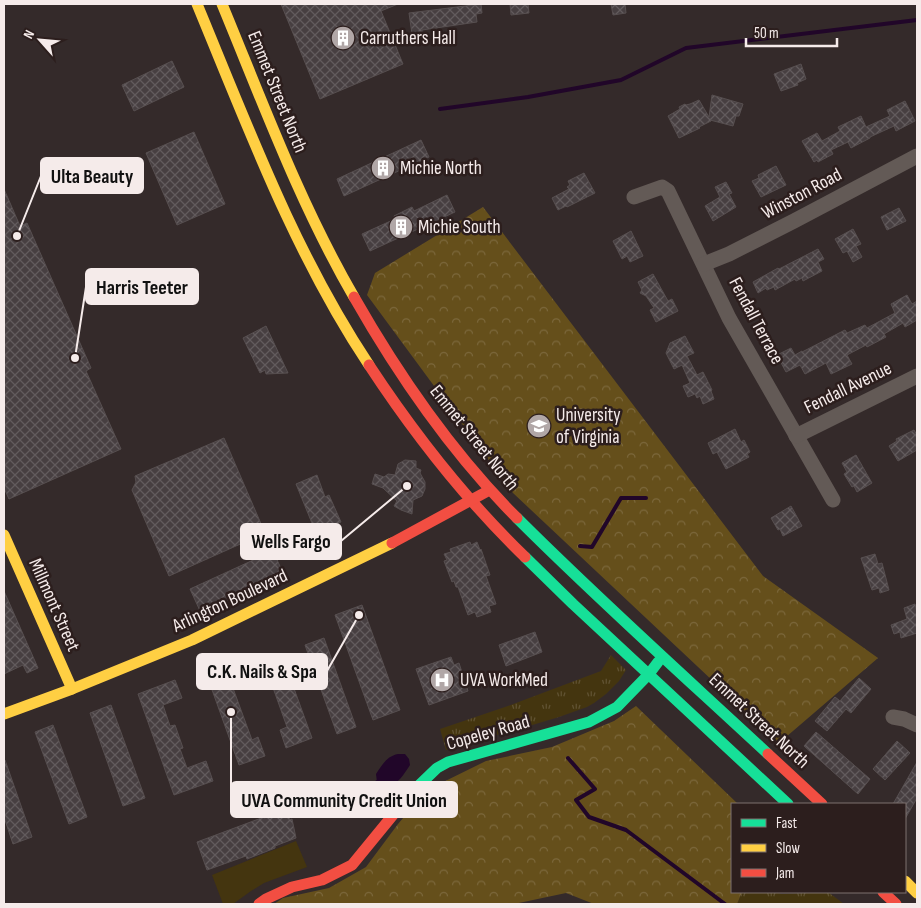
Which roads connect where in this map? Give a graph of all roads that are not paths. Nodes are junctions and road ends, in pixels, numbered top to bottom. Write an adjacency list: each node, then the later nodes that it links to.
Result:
1 (197, 4): 10 (main road, Emmet Street North)
2 (222, 4): 8 (main road, Emmet Street North)
3 (917, 156): 5 (street, Winston Road)
4 (634, 197): 5 (street, Fendall Terrace)
5 (704, 264): 7 (street, Fendall Terrace)
6 (917, 376): 7 (street, Fendall Avenue)
7 (796, 436): 9 (street, Fendall Terrace)
8 (490, 489): 10 (main road, Arlington Boulevard); 12 (main road, Emmet Street North)
9 (833, 500)
10 (469, 501): 13 (main road, Emmet Street North); 14 (main road, Arlington Boulevard)
11 (4, 535): 14 (main road, Millmont Street)
12 (663, 656): 13 (main road, Copeley Road); 19 (main road, Emmet Street North)
13 (649, 674): 18 (main road, Emmet Street North); 23 (main road, Copeley Road)
14 (72, 689): 15 (main road, Arlington Boulevard)
15 (4, 714)
16 (893, 717): 17 (street)
17 (917, 725)
18 (787, 803)
19 (821, 803)
20 (906, 882): 22 (main road)
21 (884, 893): 24 (main road)
22 (917, 893)
23 (259, 904)
24 (896, 904)

